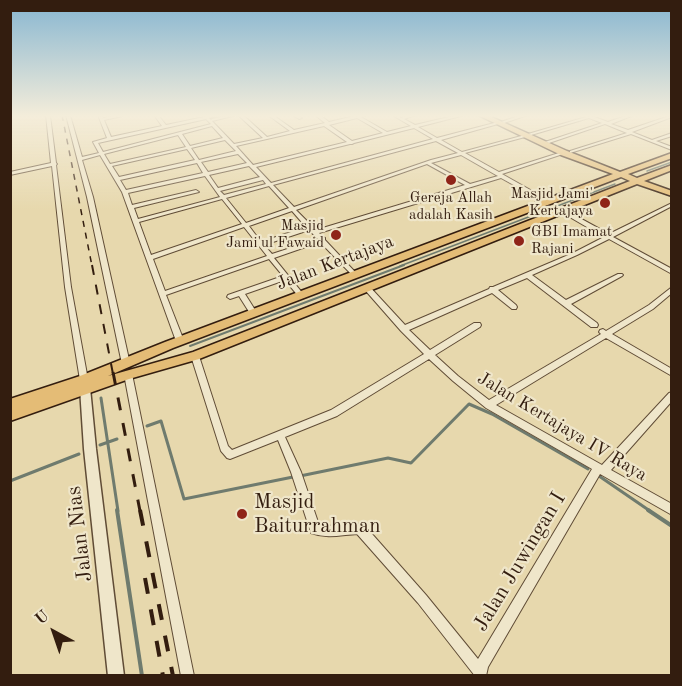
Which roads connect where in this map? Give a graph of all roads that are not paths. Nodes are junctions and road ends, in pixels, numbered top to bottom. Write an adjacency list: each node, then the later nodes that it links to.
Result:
1 (53, 147): 22 (street, Jalan Nias)
2 (76, 147): 19 (street)
3 (98, 147): 17 (street)
4 (128, 147): 17 (street)
5 (189, 147): 20 (street); 23 (street)
6 (233, 147): 14 (street)
7 (334, 147): 24 (street)
8 (408, 147): 33 (street)
9 (452, 147): 15 (street)
10 (480, 147): 15 (street)
11 (556, 147): 16 (main road)
12 (558, 147): 16 (main road)
13 (584, 147): 16 (street)
14 (238, 152): 20 (street); 24 (street)
15 (461, 152): 21 (street); 29 (street)
16 (568, 152): 26 (main road); 29 (street)
17 (102, 154): 19 (street); 23 (street)
18 (672, 155): 26 (main road, Jalan Kertajaya)
19 (79, 159): 79 (street)
20 (198, 161): 28 (street); 31 (street)
21 (428, 163): 34 (street); 44 (street)
22 (55, 164): 27 (street); 81 (street, Jalan Nias)
23 (110, 165): 31 (street)
24 (252, 165): 28 (street); 30 (street)
25 (672, 167): 32 (main road, Jalan Kertajaya)
26 (623, 173): 32 (main road); 41 (main road, Jalan Kertajaya)
27 (10, 174)
28 (206, 174): 36 (street); 37 (street)
29 (500, 175): 34 (street); 41 (street)
30 (264, 178): 33 (street); 36 (street)
31 (118, 179): 37 (street)
32 (640, 180): 35 (main road); 39 (main road); 45 (main road, Jalan Kertajaya)
33 (272, 185): 40 (street); 44 (street)
34 (470, 186): 50 (street)
35 (672, 188)
36 (217, 190): 40 (street)
37 (125, 192): 43 (street)
38 (196, 192): 43 (street)
39 (672, 194)
40 (223, 198): 47 (street); 49 (street)
41 (548, 202): 46 (main road, Jalan Kertajaya)
42 (672, 204): 51 (street)
43 (131, 207): 47 (street)
44 (294, 209): 49 (street); 50 (street)
45 (563, 211): 48 (main road, Jalan Kertajaya); 51 (street)
46 (516, 215): 48 (main road); 57 (main road, Jalan Kertajaya)
47 (135, 221): 55 (street)
48 (529, 223): 61 (main road, Jalan Kertajaya)
49 (246, 227): 53 (street); 55 (street)
50 (314, 230): 52 (street); 53 (street)
51 (608, 237): 56 (street); 58 (street)
52 (323, 239): 54 (street); 57 (street)
53 (260, 244): 54 (street)
54 (270, 256): 60 (street); 65 (street)
55 (149, 258): 65 (street)
56 (672, 272)
57 (355, 275): 66 (main road, Jalan Kertajaya)
58 (527, 275): 62 (street); 68 (street)
59 (620, 275): 68 (street)
60 (287, 277): 64 (street); 66 (street)
61 (367, 288): 73 (street, Jalan Kertajaya IV Raya); 77 (main road, Jalan Kertajaya)
62 (492, 289): 69 (street); 73 (street)
63 (672, 289): 74 (street)
64 (241, 293): 67 (street); 70 (street)
65 (162, 294): 75 (street)
66 (301, 295): 70 (main road, Jalan Kertajaya)
67 (230, 297)
68 (564, 302): 72 (street)
69 (514, 307)
70 (253, 313): 75 (main road, Jalan Kertajaya)
71 (477, 325): 76 (street)
72 (594, 325)
73 (404, 329): 76 (street, Jalan Kertajaya IV Raya)
74 (604, 332): 80 (street); 84 (street)
75 (175, 343): 78 (main road); 79 (main road, Jalan Kertajaya)
76 (427, 355): 84 (street, Jalan Kertajaya IV Raya); 86 (street)
77 (195, 358): 78 (main road, Jalan Kertajaya); 86 (street)
78 (176, 362): 79 (main road, Jalan Kertajaya)
79 (127, 369): 81 (main road, Jalan Kertajaya); 91 (street)
80 (672, 374)
81 (85, 384): 83 (main road, Jalan Kertajaya); 85 (main road, Jalan Kertajaya); 90 (street, Jalan Nias)
82 (672, 395): 87 (street, Jalan Juwingan I)
83 (10, 405)
84 (489, 405): 87 (street, Jalan Kertajaya IV Raya)
85 (10, 415)
86 (280, 435): 89 (street)
87 (600, 470): 88 (street, Jalan Kertajaya IV Raya); 89 (street, Jalan Juwingan I)
88 (671, 510)
89 (481, 673)
90 (116, 675)
91 (188, 675)

